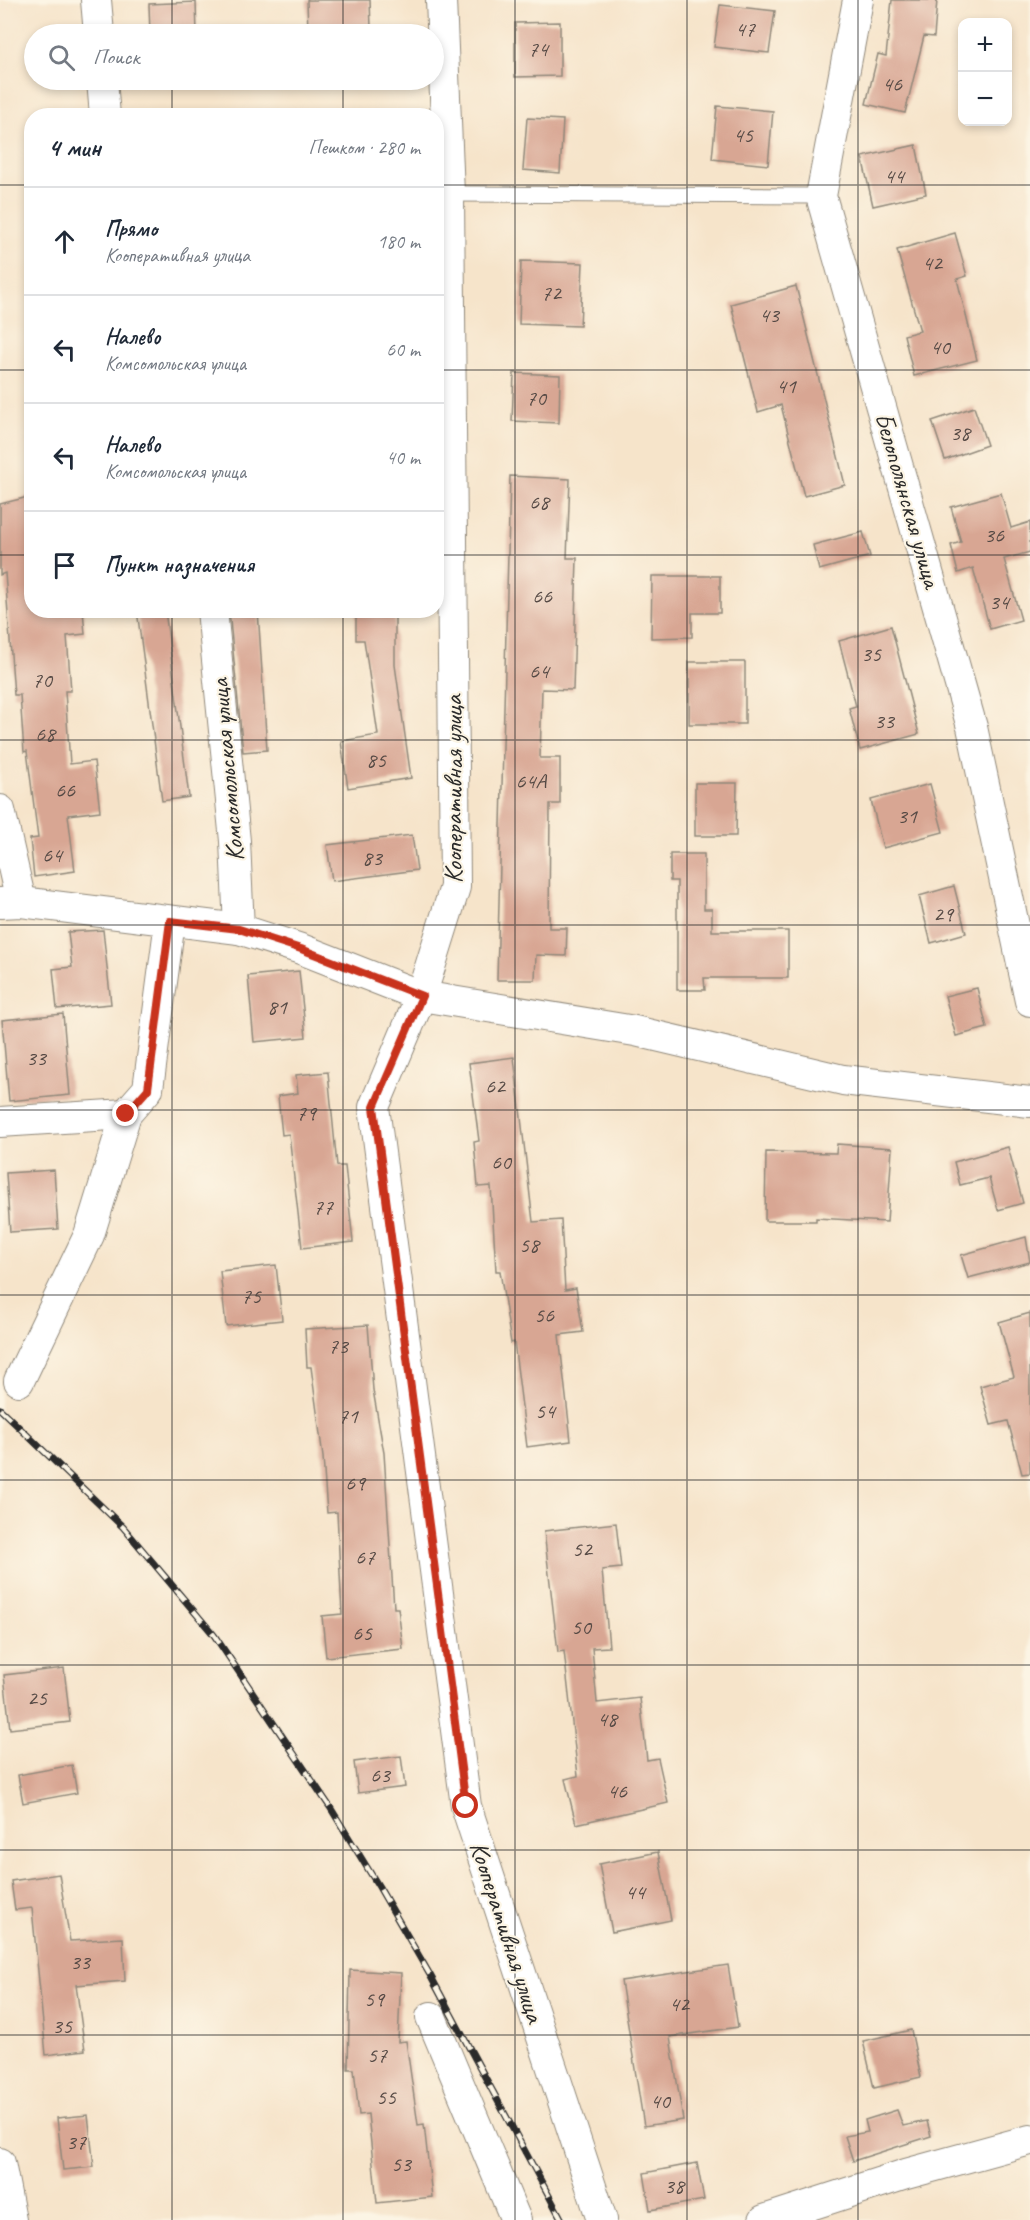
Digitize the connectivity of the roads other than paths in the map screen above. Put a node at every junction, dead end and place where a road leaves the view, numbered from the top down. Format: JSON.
{"nodes":[{"id":1,"x":96,"y":0,"type":"edge"},
{"id":2,"x":441,"y":0,"type":"edge"},
{"id":3,"x":858,"y":0,"type":"edge"},
{"id":4,"x":98,"y":24,"type":"edge"},
{"id":5,"x":442,"y":24,"type":"edge"},
{"id":6,"x":444,"y":73,"type":"edge"},
{"id":7,"x":103,"y":90,"type":"edge"},
{"id":8,"x":104,"y":108,"type":"edge"},
{"id":9,"x":449,"y":194,"type":"junction"},
{"id":10,"x":821,"y":196,"type":"junction"},
{"id":11,"x":213,"y":618,"type":"edge"},
{"id":12,"x":0,"y":810,"type":"edge"},
{"id":13,"x":11,"y":902,"type":"edge"},
{"id":14,"x":170,"y":921,"type":"junction"},
{"id":15,"x":239,"y":929,"type":"junction"},
{"id":16,"x":422,"y":996,"type":"junction"},
{"id":17,"x":1030,"y":1001,"type":"edge"},
{"id":18,"x":1030,"y":1102,"type":"edge"},
{"id":19,"x":126,"y":1114,"type":"junction"},
{"id":20,"x":0,"y":1122,"type":"edge"},
{"id":21,"x":19,"y":1381,"type":"dead end"},
{"id":22,"x":431,"y":2017,"type":"dead end"},
{"id":23,"x":1030,"y":2140,"type":"edge"},
{"id":24,"x":0,"y":2163,"type":"edge"},
{"id":25,"x":10,"y":2220,"type":"edge"},
{"id":26,"x":516,"y":2220,"type":"edge"},
{"id":27,"x":602,"y":2220,"type":"edge"},
{"id":28,"x":764,"y":2220,"type":"edge"}],
"edges":[{"from":1,"to":4,"type":"street"},
{"from":2,"to":5,"type":"street","name":"Кооперативная улица"},
{"from":3,"to":10,"type":"street","name":"Белополянская улица"},
{"from":6,"to":9,"type":"street","name":"Кооперативная улица"},
{"from":7,"to":8,"type":"street"},
{"from":9,"to":10,"type":"lane"},
{"from":9,"to":16,"type":"street","name":"Кооперативная улица"},
{"from":10,"to":17,"type":"street","name":"Белополянская улица"},
{"from":11,"to":15,"type":"street","name":"Комсомольская улица"},
{"from":12,"to":13,"type":"street"},
{"from":13,"to":14,"type":"street"},
{"from":14,"to":15,"type":"street"},
{"from":14,"to":19,"type":"street"},
{"from":15,"to":16,"type":"street"},
{"from":16,"to":18,"type":"street"},
{"from":16,"to":27,"type":"street","name":"Кооперативная улица"},
{"from":19,"to":20,"type":"street"},
{"from":19,"to":21,"type":"street"},
{"from":22,"to":26,"type":"street"},
{"from":23,"to":28,"type":"street"},
{"from":24,"to":25,"type":"street"}]}
